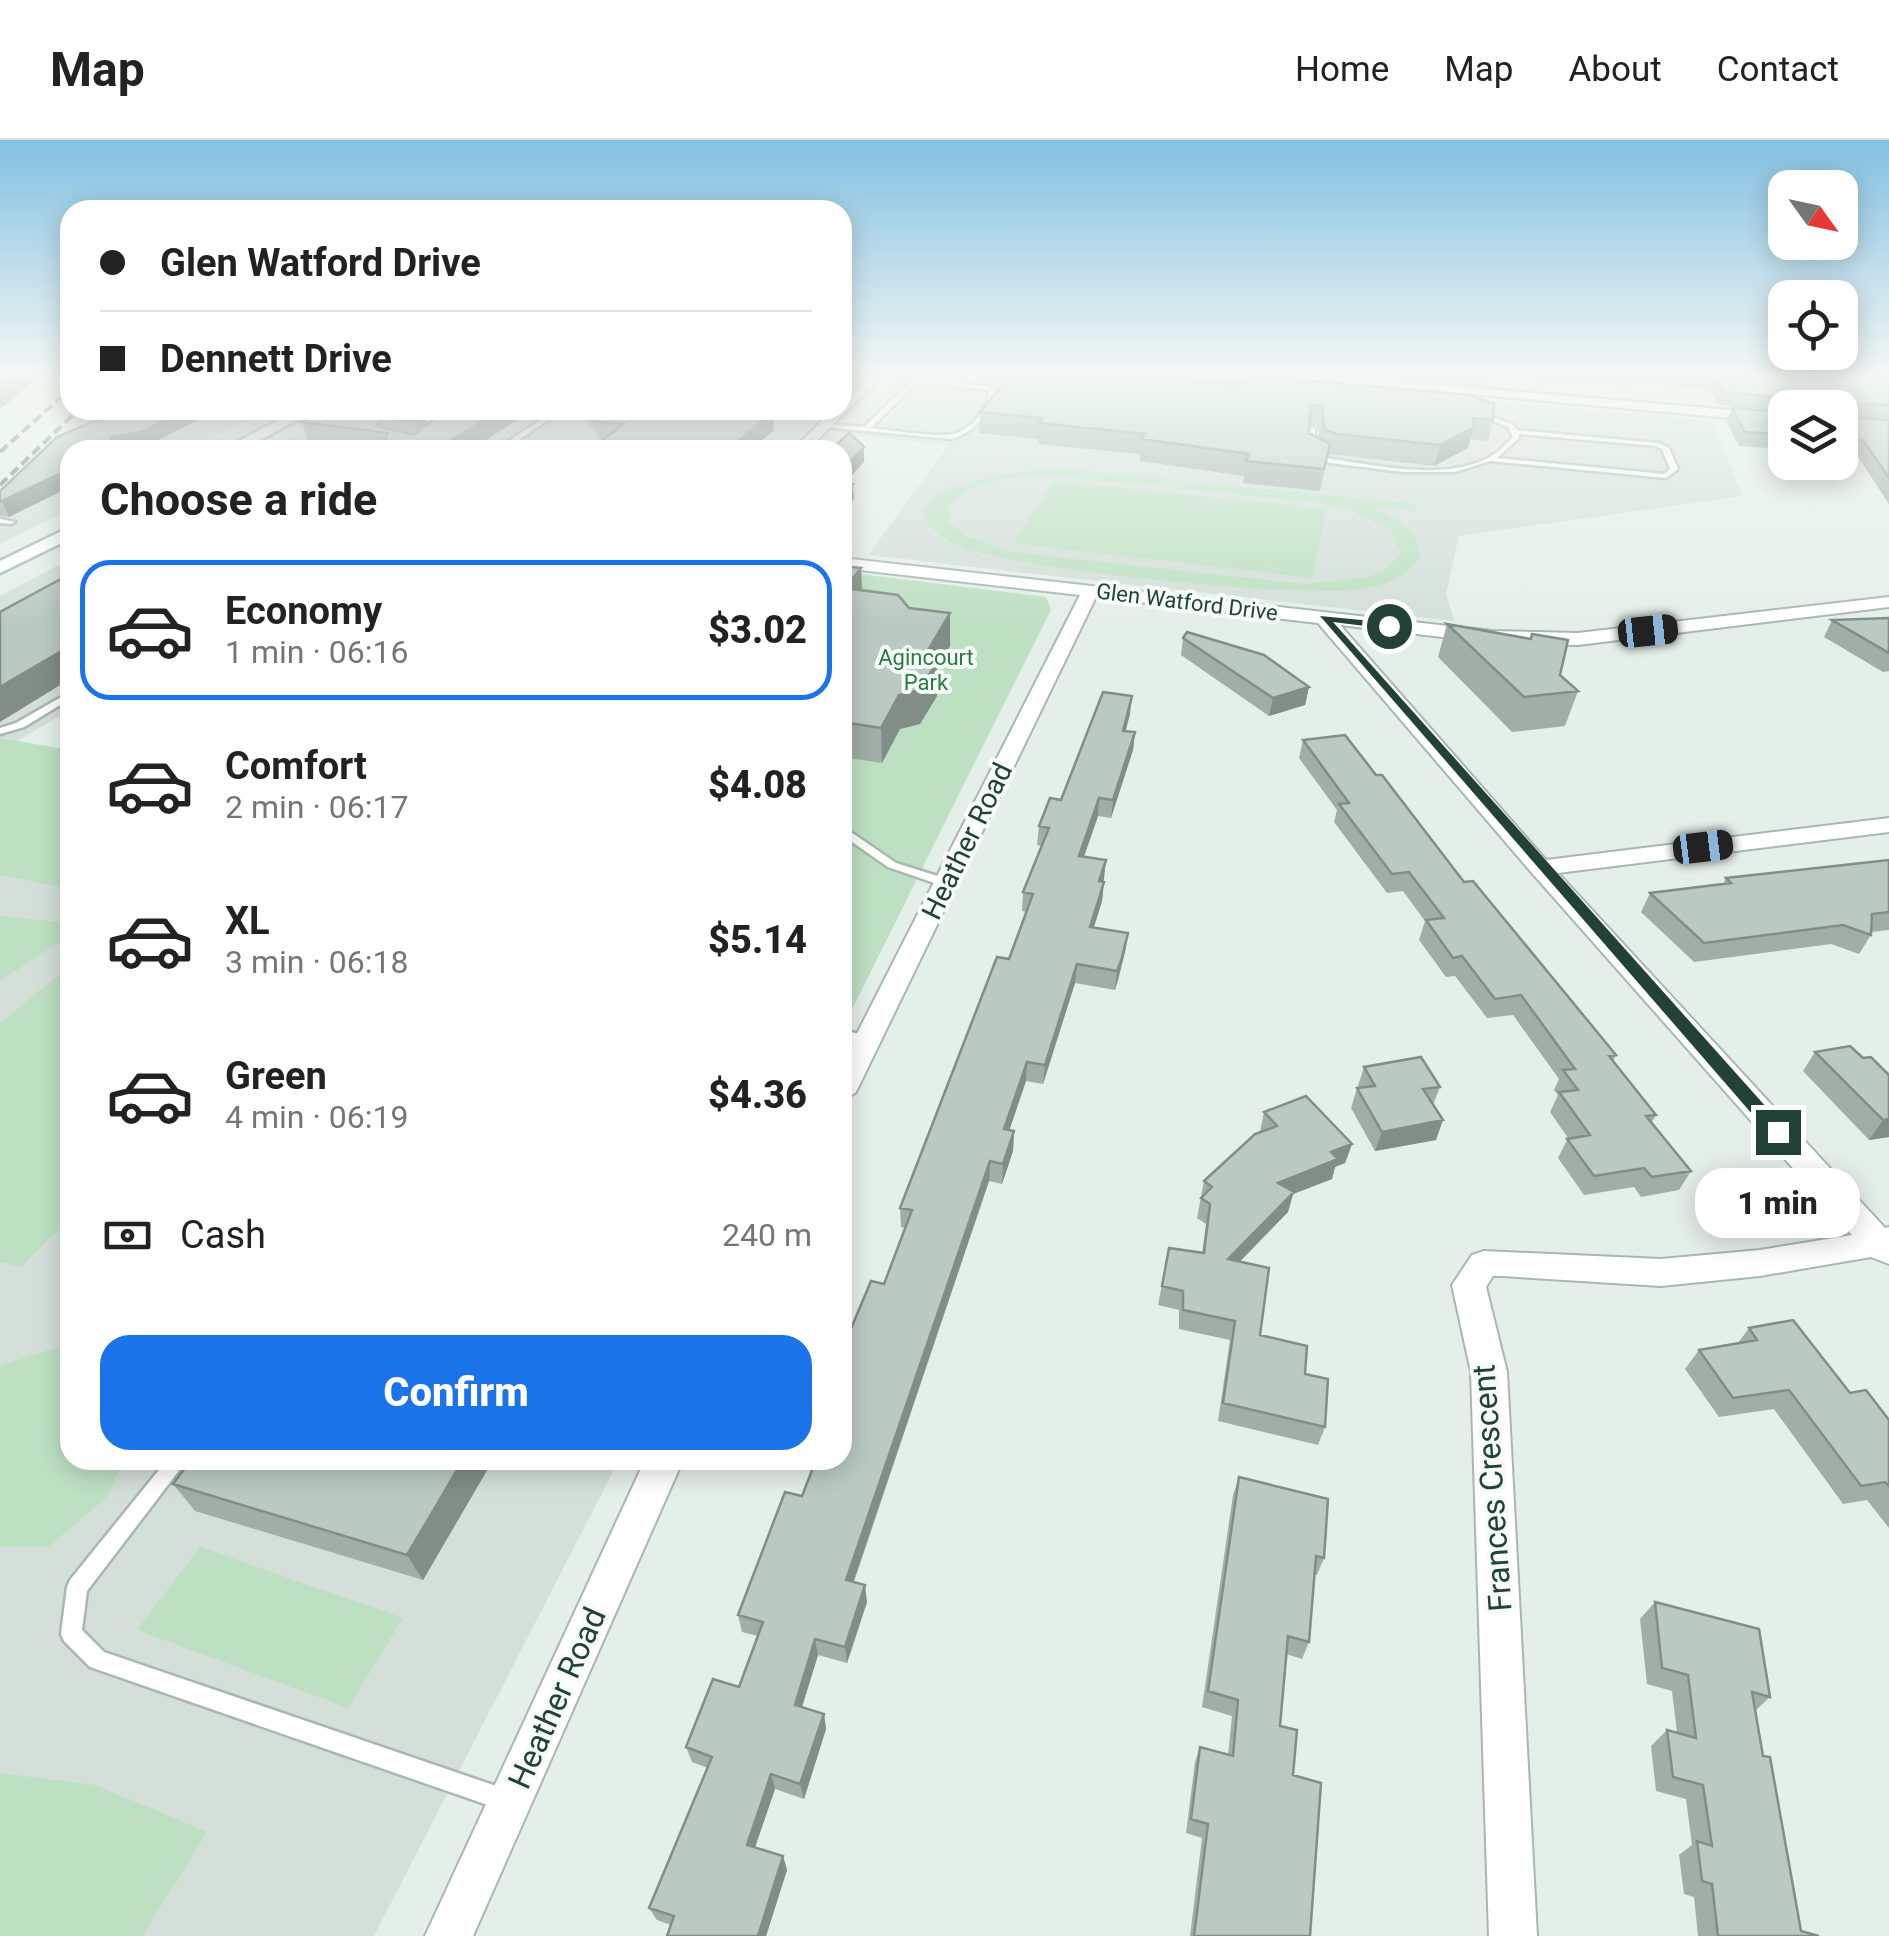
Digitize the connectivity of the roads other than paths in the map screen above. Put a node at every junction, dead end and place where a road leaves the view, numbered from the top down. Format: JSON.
{"nodes":[{"id":1,"x":1319,"y":457,"type":"edge"},
{"id":2,"x":1491,"y":457,"type":"edge"},
{"id":3,"x":1669,"y":457,"type":"edge"},
{"id":4,"x":1486,"y":459,"type":"junction"},
{"id":5,"x":0,"y":520,"type":"edge"},
{"id":6,"x":11,"y":522,"type":"dead end"},
{"id":7,"x":60,"y":537,"type":"edge"},
{"id":8,"x":852,"y":565,"type":"edge"},
{"id":9,"x":0,"y":568,"type":"edge"},
{"id":10,"x":1091,"y":590,"type":"junction"},
{"id":11,"x":1889,"y":602,"type":"edge"},
{"id":12,"x":1324,"y":618,"type":"junction"},
{"id":13,"x":60,"y":700,"type":"edge"},
{"id":14,"x":0,"y":731,"type":"edge"},
{"id":15,"x":1889,"y":825,"type":"edge"},
{"id":16,"x":852,"y":836,"type":"edge"},
{"id":17,"x":1540,"y":868,"type":"junction"},
{"id":18,"x":946,"y":883,"type":"junction"},
{"id":19,"x":852,"y":1038,"type":"edge"},
{"id":20,"x":868,"y":1040,"type":"junction"},
{"id":21,"x":852,"y":1072,"type":"edge"},
{"id":22,"x":1886,"y":1245,"type":"edge"},
{"id":23,"x":170,"y":1470,"type":"edge"},
{"id":24,"x":659,"y":1470,"type":"edge"},
{"id":25,"x":510,"y":1802,"type":"junction"},
{"id":26,"x":449,"y":1936,"type":"edge"},
{"id":27,"x":1513,"y":1936,"type":"edge"}],
"edges":[{"from":1,"to":4,"type":"lane"},
{"from":2,"to":4,"type":"lane"},
{"from":3,"to":4,"type":"lane"},
{"from":5,"to":6,"type":"lane"},
{"from":7,"to":9,"type":"main road"},
{"from":8,"to":10,"type":"street","name":"Glen Watford Drive"},
{"from":10,"to":12,"type":"street","name":"Glen Watford Drive"},
{"from":10,"to":18,"type":"street","name":"Heather Road"},
{"from":11,"to":12,"type":"street","name":"Glen Watford Drive"},
{"from":12,"to":17,"type":"street"},
{"from":13,"to":14,"type":"lane"},
{"from":15,"to":17,"type":"street"},
{"from":16,"to":18,"type":"lane"},
{"from":17,"to":22,"type":"street"},
{"from":18,"to":20,"type":"street","name":"Heather Road"},
{"from":19,"to":20,"type":"lane"},
{"from":20,"to":21,"type":"street","name":"Heather Road"},
{"from":22,"to":27,"type":"street","name":"Frances Crescent"},
{"from":23,"to":25,"type":"lane"},
{"from":24,"to":25,"type":"street","name":"Heather Road"},
{"from":25,"to":26,"type":"street","name":"Heather Road"}]}
